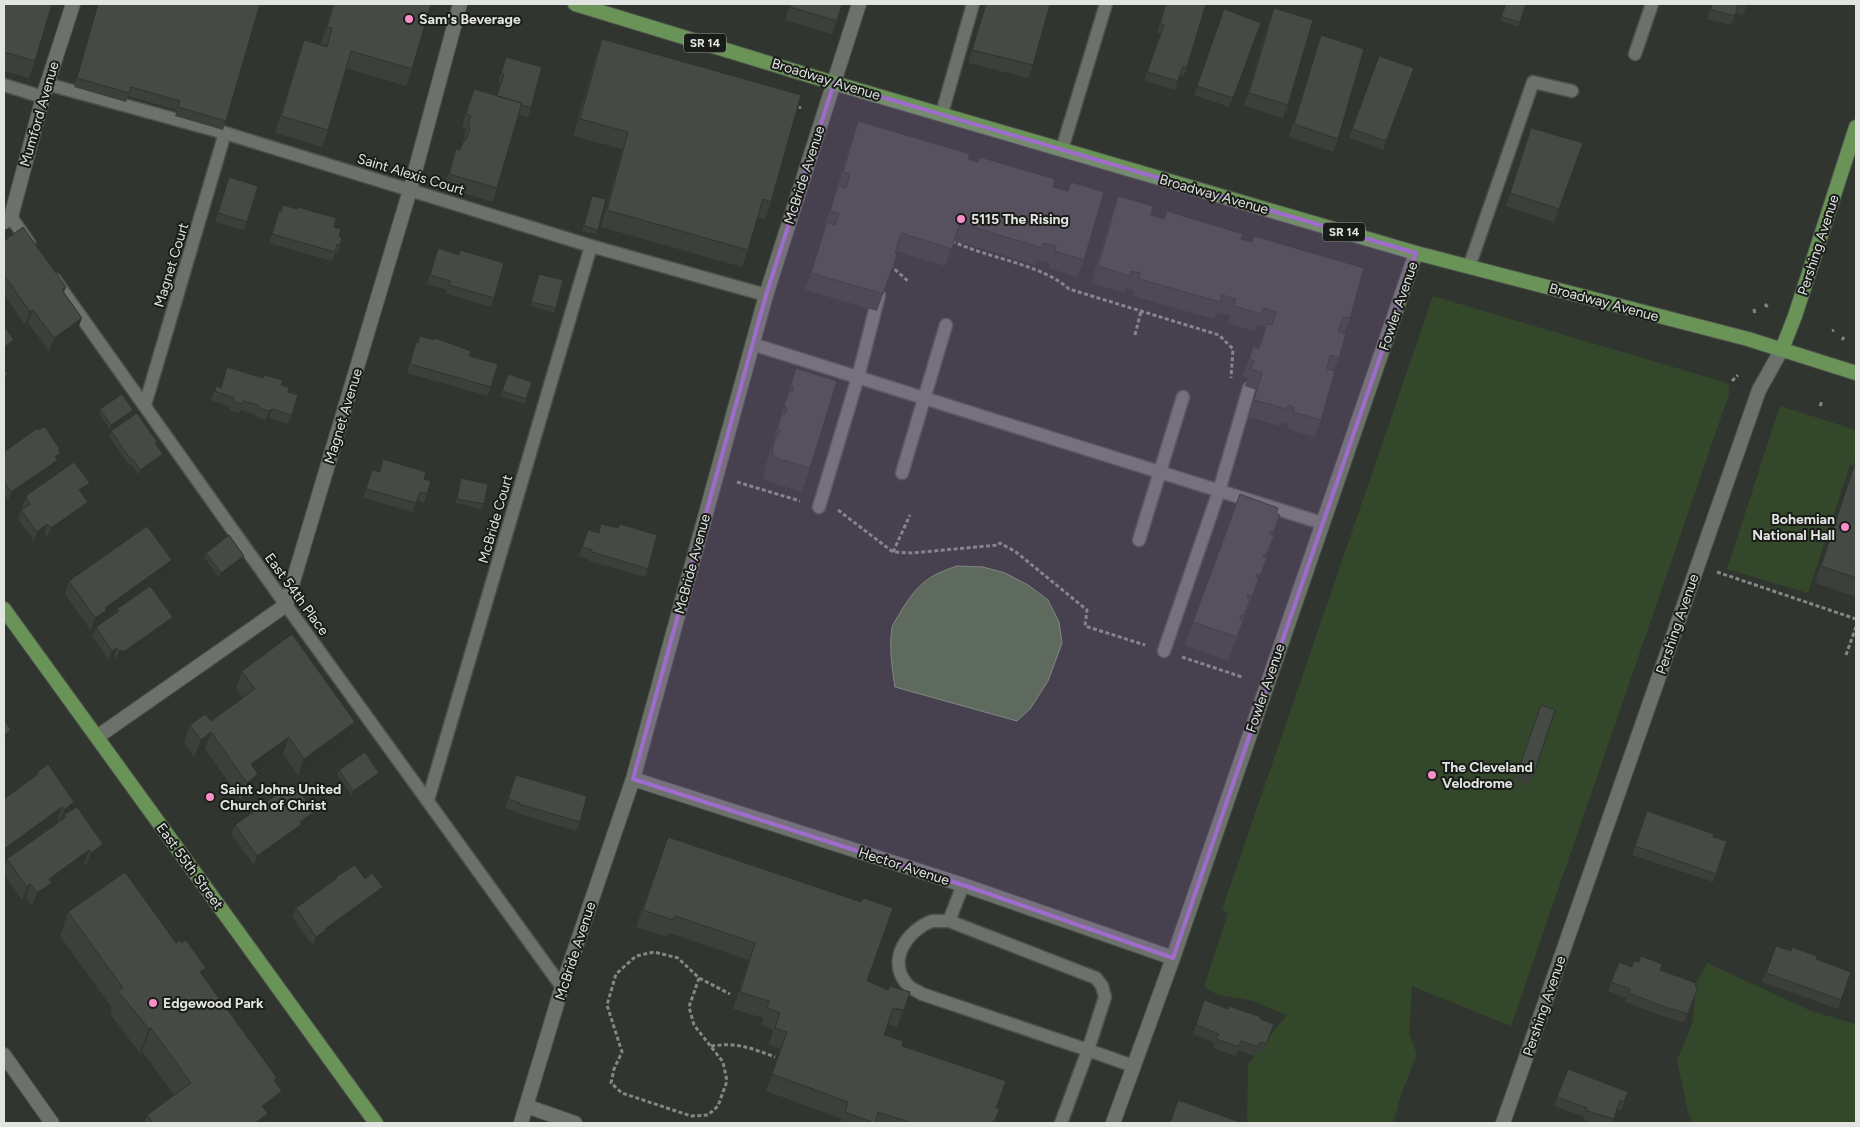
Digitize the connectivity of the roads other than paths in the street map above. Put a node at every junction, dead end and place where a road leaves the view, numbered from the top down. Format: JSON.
{"nodes":[{"id":1,"x":73,"y":4,"type":"edge"},
{"id":2,"x":460,"y":4,"type":"edge"},
{"id":3,"x":575,"y":4,"type":"edge"},
{"id":4,"x":859,"y":4,"type":"edge"},
{"id":5,"x":973,"y":4,"type":"edge"},
{"id":6,"x":1106,"y":4,"type":"edge"},
{"id":7,"x":1652,"y":4,"type":"edge"},
{"id":8,"x":1635,"y":54,"type":"dead end"},
{"id":9,"x":834,"y":83,"type":"junction"},
{"id":10,"x":4,"y":85,"type":"edge"},
{"id":11,"x":45,"y":90,"type":"junction"},
{"id":12,"x":1572,"y":91,"type":"dead end"},
{"id":13,"x":942,"y":113,"type":"junction"},
{"id":14,"x":1856,"y":127,"type":"edge"},
{"id":15,"x":225,"y":133,"type":"junction"},
{"id":16,"x":1062,"y":149,"type":"junction"},
{"id":17,"x":410,"y":190,"type":"junction"},
{"id":18,"x":7,"y":220,"type":"edge"},
{"id":19,"x":591,"y":246,"type":"junction"},
{"id":20,"x":1416,"y":253,"type":"junction"},
{"id":21,"x":39,"y":256,"type":"edge"},
{"id":22,"x":1469,"y":267,"type":"junction"},
{"id":23,"x":50,"y":272,"type":"edge"},
{"id":24,"x":882,"y":283,"type":"edge"},
{"id":25,"x":766,"y":295,"type":"junction"},
{"id":26,"x":946,"y":325,"type":"dead end"},
{"id":27,"x":752,"y":344,"type":"junction"},
{"id":28,"x":1782,"y":349,"type":"junction"},
{"id":29,"x":1856,"y":373,"type":"edge"},
{"id":30,"x":858,"y":377,"type":"junction"},
{"id":31,"x":1248,"y":388,"type":"dead end"},
{"id":32,"x":1183,"y":397,"type":"dead end"},
{"id":33,"x":924,"y":398,"type":"junction"},
{"id":34,"x":145,"y":405,"type":"junction"},
{"id":35,"x":1160,"y":472,"type":"junction"},
{"id":36,"x":902,"y":473,"type":"dead end"},
{"id":37,"x":1219,"y":491,"type":"junction"},
{"id":38,"x":819,"y":506,"type":"dead end"},
{"id":39,"x":1322,"y":523,"type":"junction"},
{"id":40,"x":1139,"y":540,"type":"dead end"},
{"id":41,"x":286,"y":605,"type":"junction"},
{"id":42,"x":4,"y":609,"type":"edge"},
{"id":43,"x":1164,"y":652,"type":"road end"},
{"id":44,"x":97,"y":737,"type":"junction"},
{"id":45,"x":632,"y":780,"type":"junction"},
{"id":46,"x":428,"y":800,"type":"junction"},
{"id":47,"x":963,"y":885,"type":"junction"},
{"id":48,"x":949,"y":921,"type":"junction"},
{"id":49,"x":1173,"y":958,"type":"junction"},
{"id":50,"x":562,"y":987,"type":"junction"},
{"id":51,"x":1088,"y":1050,"type":"junction"},
{"id":52,"x":4,"y":1055,"type":"edge"},
{"id":53,"x":1133,"y":1066,"type":"junction"},
{"id":54,"x":526,"y":1106,"type":"junction"},
{"id":55,"x":52,"y":1123,"type":"edge"},
{"id":56,"x":376,"y":1123,"type":"edge"},
{"id":57,"x":521,"y":1123,"type":"edge"},
{"id":58,"x":575,"y":1123,"type":"edge"},
{"id":59,"x":1061,"y":1123,"type":"edge"},
{"id":60,"x":1113,"y":1123,"type":"edge"},
{"id":61,"x":1503,"y":1123,"type":"edge"}],
"edges":[{"from":1,"to":11,"type":"street","name":"Mumford Avenue"},
{"from":2,"to":17,"type":"street","name":"Magnet Avenue"},
{"from":3,"to":9,"type":"main road","name":"Broadway Avenue","number":"SR 14"},
{"from":4,"to":9,"type":"street","name":"McBride Avenue"},
{"from":5,"to":13,"type":"lane"},
{"from":6,"to":16,"type":"lane"},
{"from":7,"to":8,"type":"lane"},
{"from":9,"to":13,"type":"main road","name":"Broadway Avenue","number":"SR 14"},
{"from":9,"to":25,"type":"street","name":"McBride Avenue"},
{"from":10,"to":11,"type":"lane","name":"Saint Alexis Court"},
{"from":11,"to":15,"type":"lane","name":"Saint Alexis Court"},
{"from":11,"to":18,"type":"street","name":"Mumford Avenue"},
{"from":12,"to":22,"type":"lane"},
{"from":13,"to":16,"type":"main road","name":"Broadway Avenue","number":"SR 14"},
{"from":14,"to":28,"type":"main road","name":"Pershing Avenue"},
{"from":15,"to":17,"type":"lane","name":"Saint Alexis Court"},
{"from":15,"to":34,"type":"lane","name":"Magnet Court"},
{"from":16,"to":20,"type":"main road","name":"Broadway Avenue","number":"SR 14"},
{"from":17,"to":19,"type":"lane","name":"Saint Alexis Court"},
{"from":17,"to":41,"type":"street","name":"Magnet Avenue"},
{"from":18,"to":21,"type":"lane"},
{"from":19,"to":25,"type":"lane","name":"Saint Alexis Court"},
{"from":19,"to":46,"type":"lane","name":"McBride Court"},
{"from":20,"to":22,"type":"main road","name":"Broadway Avenue","number":"SR 14"},
{"from":20,"to":39,"type":"street","name":"Fowler Avenue"},
{"from":22,"to":28,"type":"main road","name":"Broadway Avenue","number":"SR 14"},
{"from":23,"to":34,"type":"lane","name":"East 54th Place"},
{"from":24,"to":30,"type":"lane"},
{"from":25,"to":27,"type":"street","name":"McBride Avenue"},
{"from":26,"to":33,"type":"lane"},
{"from":27,"to":30,"type":"lane"},
{"from":27,"to":45,"type":"street","name":"McBride Avenue"},
{"from":28,"to":29,"type":"main road","name":"Broadway Avenue","number":"SR 14"},
{"from":28,"to":61,"type":"street","name":"Pershing Avenue"},
{"from":30,"to":33,"type":"lane"},
{"from":30,"to":38,"type":"lane"},
{"from":31,"to":37,"type":"lane"},
{"from":32,"to":35,"type":"lane"},
{"from":33,"to":35,"type":"lane"},
{"from":33,"to":36,"type":"lane"},
{"from":34,"to":41,"type":"lane","name":"East 54th Place"},
{"from":35,"to":37,"type":"lane"},
{"from":35,"to":40,"type":"lane"},
{"from":37,"to":39,"type":"lane"},
{"from":37,"to":43,"type":"lane"},
{"from":39,"to":49,"type":"street","name":"Fowler Avenue"},
{"from":41,"to":44,"type":"street"},
{"from":41,"to":46,"type":"lane","name":"East 54th Place"},
{"from":42,"to":44,"type":"main road","name":"East 55th Street"},
{"from":44,"to":56,"type":"main road","name":"East 55th Street"},
{"from":45,"to":47,"type":"street","name":"Hector Avenue"},
{"from":45,"to":50,"type":"street","name":"McBride Avenue"},
{"from":46,"to":50,"type":"lane","name":"East 54th Place"},
{"from":47,"to":48,"type":"lane"},
{"from":47,"to":49,"type":"street","name":"Hector Avenue"},
{"from":48,"to":51,"type":"lane"},
{"from":48,"to":51,"type":"lane"},
{"from":49,"to":53,"type":"street","name":"Fowler Avenue"},
{"from":50,"to":54,"type":"street","name":"McBride Avenue"},
{"from":51,"to":53,"type":"lane"},
{"from":51,"to":59,"type":"lane"},
{"from":52,"to":55,"type":"street"},
{"from":53,"to":60,"type":"street","name":"Fowler Avenue"},
{"from":54,"to":57,"type":"street","name":"McBride Avenue"},
{"from":54,"to":58,"type":"street"}]}
